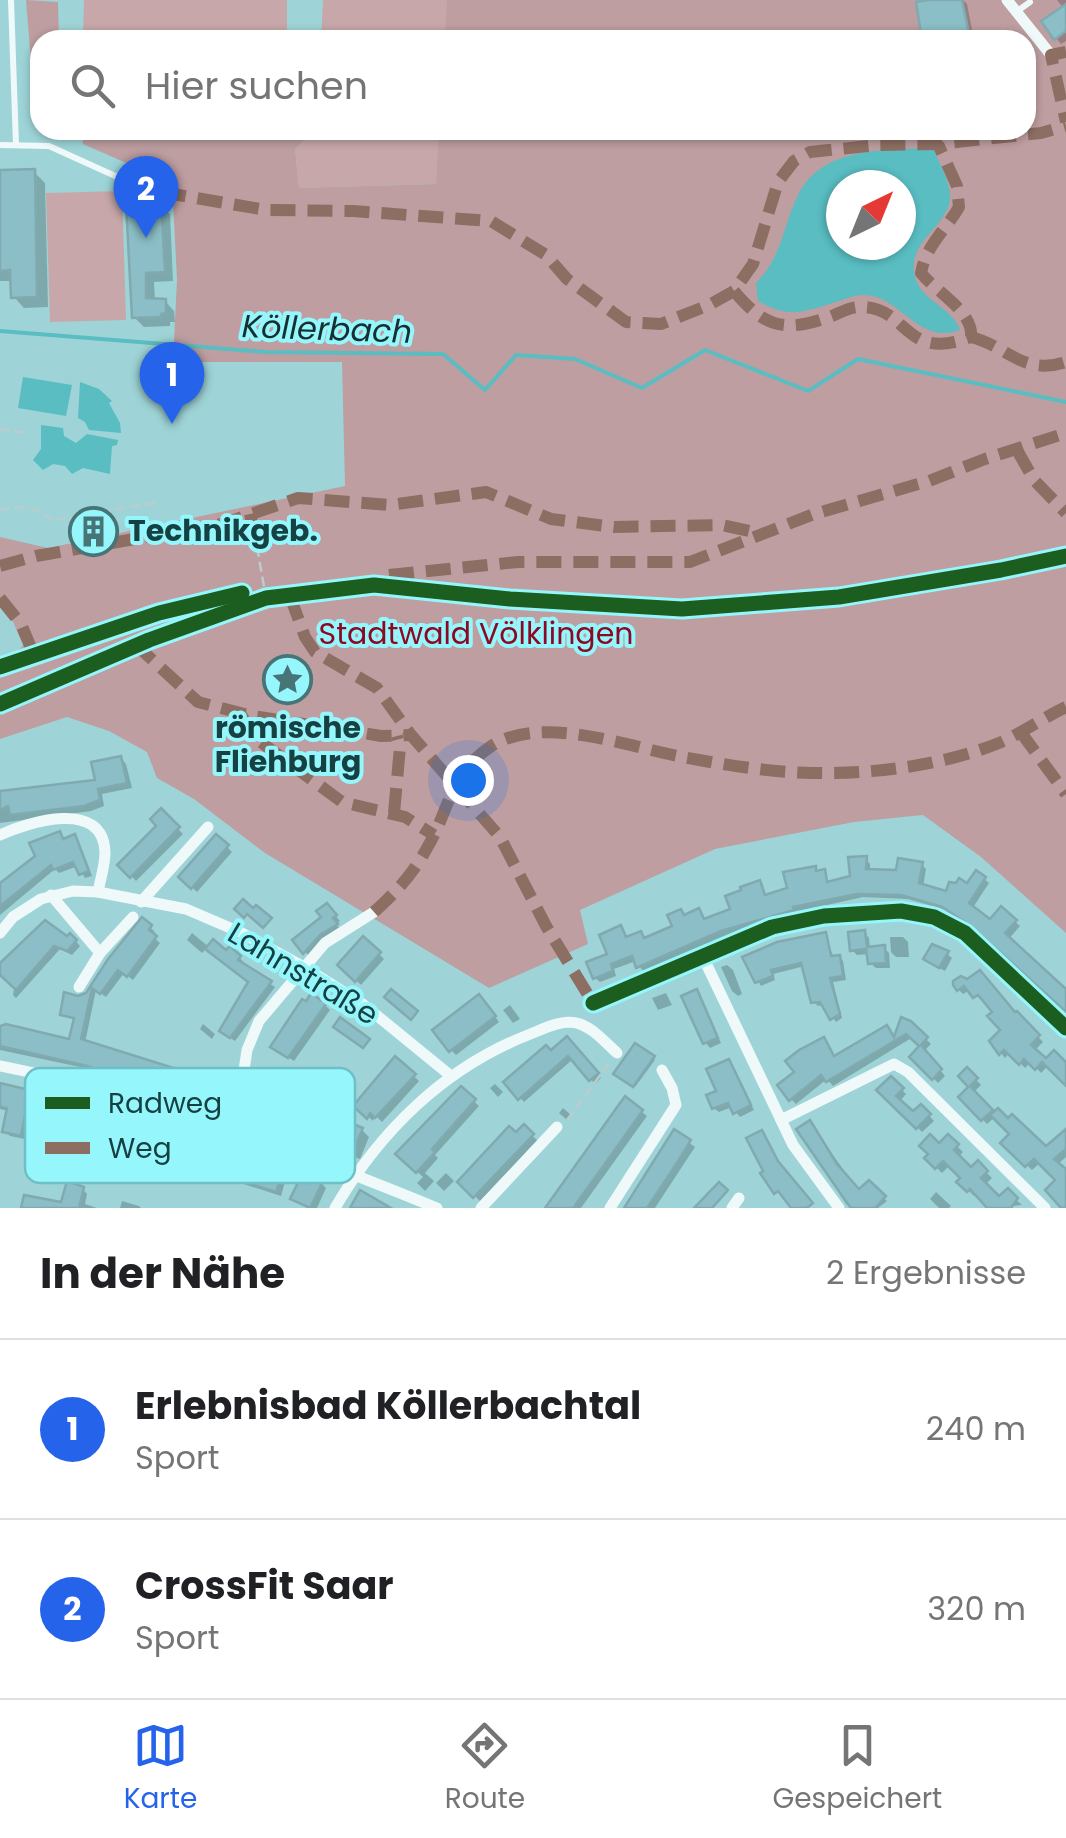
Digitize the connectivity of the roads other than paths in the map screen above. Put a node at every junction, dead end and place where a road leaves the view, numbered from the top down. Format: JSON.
{"nodes":[{"id":1,"x":11,"y":0,"type":"edge"},
{"id":2,"x":1007,"y":0,"type":"edge"},
{"id":3,"x":1030,"y":2,"type":"edge"},
{"id":4,"x":1016,"y":12,"type":"junction"},
{"id":5,"x":1031,"y":30,"type":"edge"},
{"id":6,"x":1036,"y":37,"type":"edge"},
{"id":7,"x":1051,"y":55,"type":"dead end"},
{"id":8,"x":16,"y":145,"type":"junction"},
{"id":9,"x":0,"y":146,"type":"edge"},
{"id":10,"x":162,"y":192,"type":"dead end"},
{"id":11,"x":208,"y":827,"type":"dead end"},
{"id":12,"x":0,"y":834,"type":"edge"},
{"id":13,"x":98,"y":892,"type":"junction"},
{"id":14,"x":52,"y":895,"type":"junction"},
{"id":15,"x":141,"y":902,"type":"junction"},
{"id":16,"x":374,"y":912,"type":"dead end"},
{"id":17,"x":133,"y":917,"type":"dead end"},
{"id":18,"x":0,"y":933,"type":"edge"},
{"id":19,"x":100,"y":954,"type":"junction"},
{"id":20,"x":702,"y":954,"type":"junction"},
{"id":21,"x":304,"y":967,"type":"junction"},
{"id":22,"x":79,"y":987,"type":"dead end"},
{"id":23,"x":593,"y":1003,"type":"dead end"},
{"id":24,"x":1066,"y":1028,"type":"edge"},
{"id":25,"x":617,"y":1052,"type":"road end"},
{"id":26,"x":0,"y":1066,"type":"edge"},
{"id":27,"x":244,"y":1068,"type":"edge"},
{"id":28,"x":662,"y":1070,"type":"dead end"},
{"id":29,"x":25,"y":1072,"type":"edge"},
{"id":30,"x":450,"y":1076,"type":"junction"},
{"id":31,"x":781,"y":1120,"type":"junction"},
{"id":32,"x":557,"y":1127,"type":"road end"},
{"id":33,"x":355,"y":1173,"type":"edge"},
{"id":34,"x":355,"y":1174,"type":"edge"},
{"id":35,"x":349,"y":1183,"type":"edge"},
{"id":36,"x":335,"y":1208,"type":"edge"},
{"id":37,"x":437,"y":1208,"type":"edge"},
{"id":38,"x":480,"y":1208,"type":"edge"},
{"id":39,"x":610,"y":1208,"type":"edge"},
{"id":40,"x":839,"y":1208,"type":"edge"},
{"id":41,"x":1045,"y":1208,"type":"edge"}],
"edges":[{"from":1,"to":8,"type":"lane"},
{"from":2,"to":4,"type":"street"},
{"from":3,"to":4,"type":"lane"},
{"from":4,"to":5,"type":"street"},
{"from":6,"to":7,"type":"street"},
{"from":8,"to":9,"type":"lane"},
{"from":8,"to":10,"type":"lane"},
{"from":11,"to":15,"type":"street"},
{"from":12,"to":13,"type":"street"},
{"from":13,"to":14,"type":"street","name":"Lahnstraße"},
{"from":13,"to":15,"type":"street","name":"Lahnstraße"},
{"from":14,"to":18,"type":"street","name":"Lahnstraße"},
{"from":14,"to":19,"type":"street"},
{"from":15,"to":21,"type":"street","name":"Lahnstraße"},
{"from":16,"to":21,"type":"street"},
{"from":17,"to":19,"type":"street"},
{"from":19,"to":22,"type":"street"},
{"from":20,"to":23,"type":"street"},
{"from":20,"to":24,"type":"street"},
{"from":20,"to":31,"type":"street"},
{"from":21,"to":27,"type":"street"},
{"from":21,"to":30,"type":"street","name":"Lahnstraße"},
{"from":25,"to":30,"type":"street"},
{"from":26,"to":29,"type":"street"},
{"from":28,"to":39,"type":"street"},
{"from":30,"to":33,"type":"street"},
{"from":31,"to":40,"type":"street"},
{"from":31,"to":41,"type":"street"},
{"from":32,"to":38,"type":"street"},
{"from":34,"to":37,"type":"street"},
{"from":35,"to":36,"type":"street"}]}
